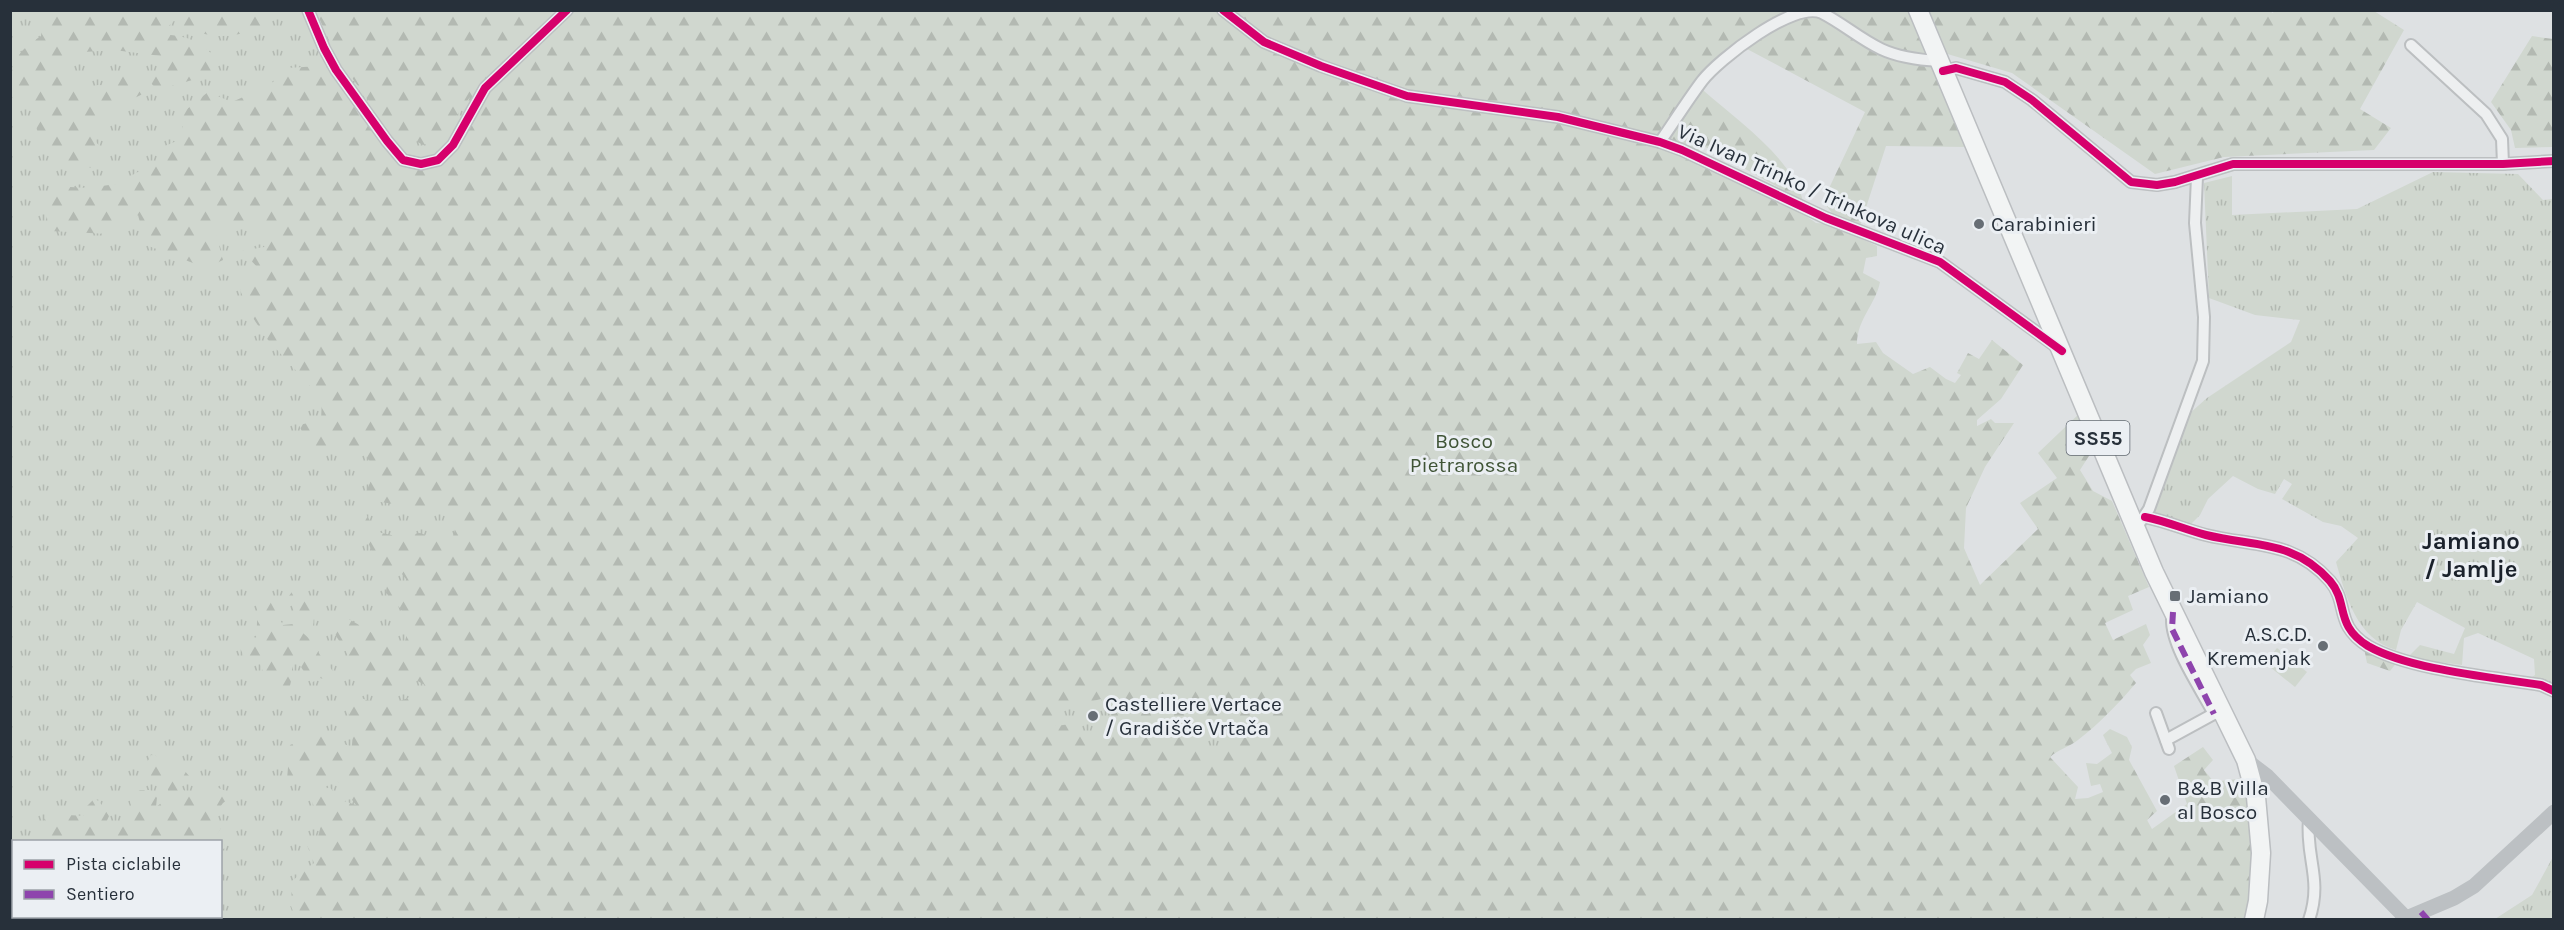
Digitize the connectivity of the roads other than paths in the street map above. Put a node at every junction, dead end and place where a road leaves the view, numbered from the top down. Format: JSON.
{"nodes":[{"id":1,"x":308,"y":10,"type":"edge"},
{"id":2,"x":567,"y":10,"type":"edge"},
{"id":3,"x":1223,"y":10,"type":"edge"},
{"id":4,"x":1918,"y":10,"type":"edge"},
{"id":5,"x":2411,"y":45,"type":"dead end"},
{"id":6,"x":1941,"y":66,"type":"junction"},
{"id":7,"x":1660,"y":142,"type":"junction"},
{"id":8,"x":2553,"y":161,"type":"edge"},
{"id":9,"x":2503,"y":164,"type":"junction"},
{"id":10,"x":2197,"y":177,"type":"junction"},
{"id":11,"x":2061,"y":351,"type":"junction"},
{"id":12,"x":2140,"y":521,"type":"junction"},
{"id":13,"x":2553,"y":691,"type":"edge"},
{"id":14,"x":2218,"y":711,"type":"junction"},
{"id":15,"x":2156,"y":713,"type":"dead end"},
{"id":16,"x":2246,"y":760,"type":"junction"},
{"id":17,"x":2553,"y":812,"type":"edge"},
{"id":18,"x":2309,"y":819,"type":"junction"},
{"id":19,"x":2404,"y":919,"type":"edge"},
{"id":20,"x":2254,"y":920,"type":"edge"},
{"id":21,"x":2309,"y":920,"type":"edge"}],
"edges":[{"from":1,"to":2,"type":"street"},
{"from":3,"to":7,"type":"street","name":"Via Ivan Trinko / Trinkova ulica"},
{"from":4,"to":6,"type":"main road","number":"SS55"},
{"from":5,"to":9,"type":"street"},
{"from":6,"to":7,"type":"street"},
{"from":6,"to":10,"type":"street"},
{"from":6,"to":11,"type":"main road","number":"SS55"},
{"from":7,"to":11,"type":"street","name":"Via Ivan Trinko / Trinkova ulica"},
{"from":8,"to":9,"type":"street"},
{"from":9,"to":10,"type":"street"},
{"from":10,"to":12,"type":"street"},
{"from":11,"to":12,"type":"main road","number":"SS55"},
{"from":12,"to":13,"type":"street"},
{"from":12,"to":14,"type":"main road","number":"SS55"},
{"from":14,"to":15,"type":"street"},
{"from":14,"to":16,"type":"main road","number":"SS55"},
{"from":16,"to":18,"type":"street"},
{"from":16,"to":20,"type":"main road","number":"SS55"},
{"from":17,"to":19,"type":"street"},
{"from":18,"to":19,"type":"street"},
{"from":18,"to":21,"type":"street"}]}
